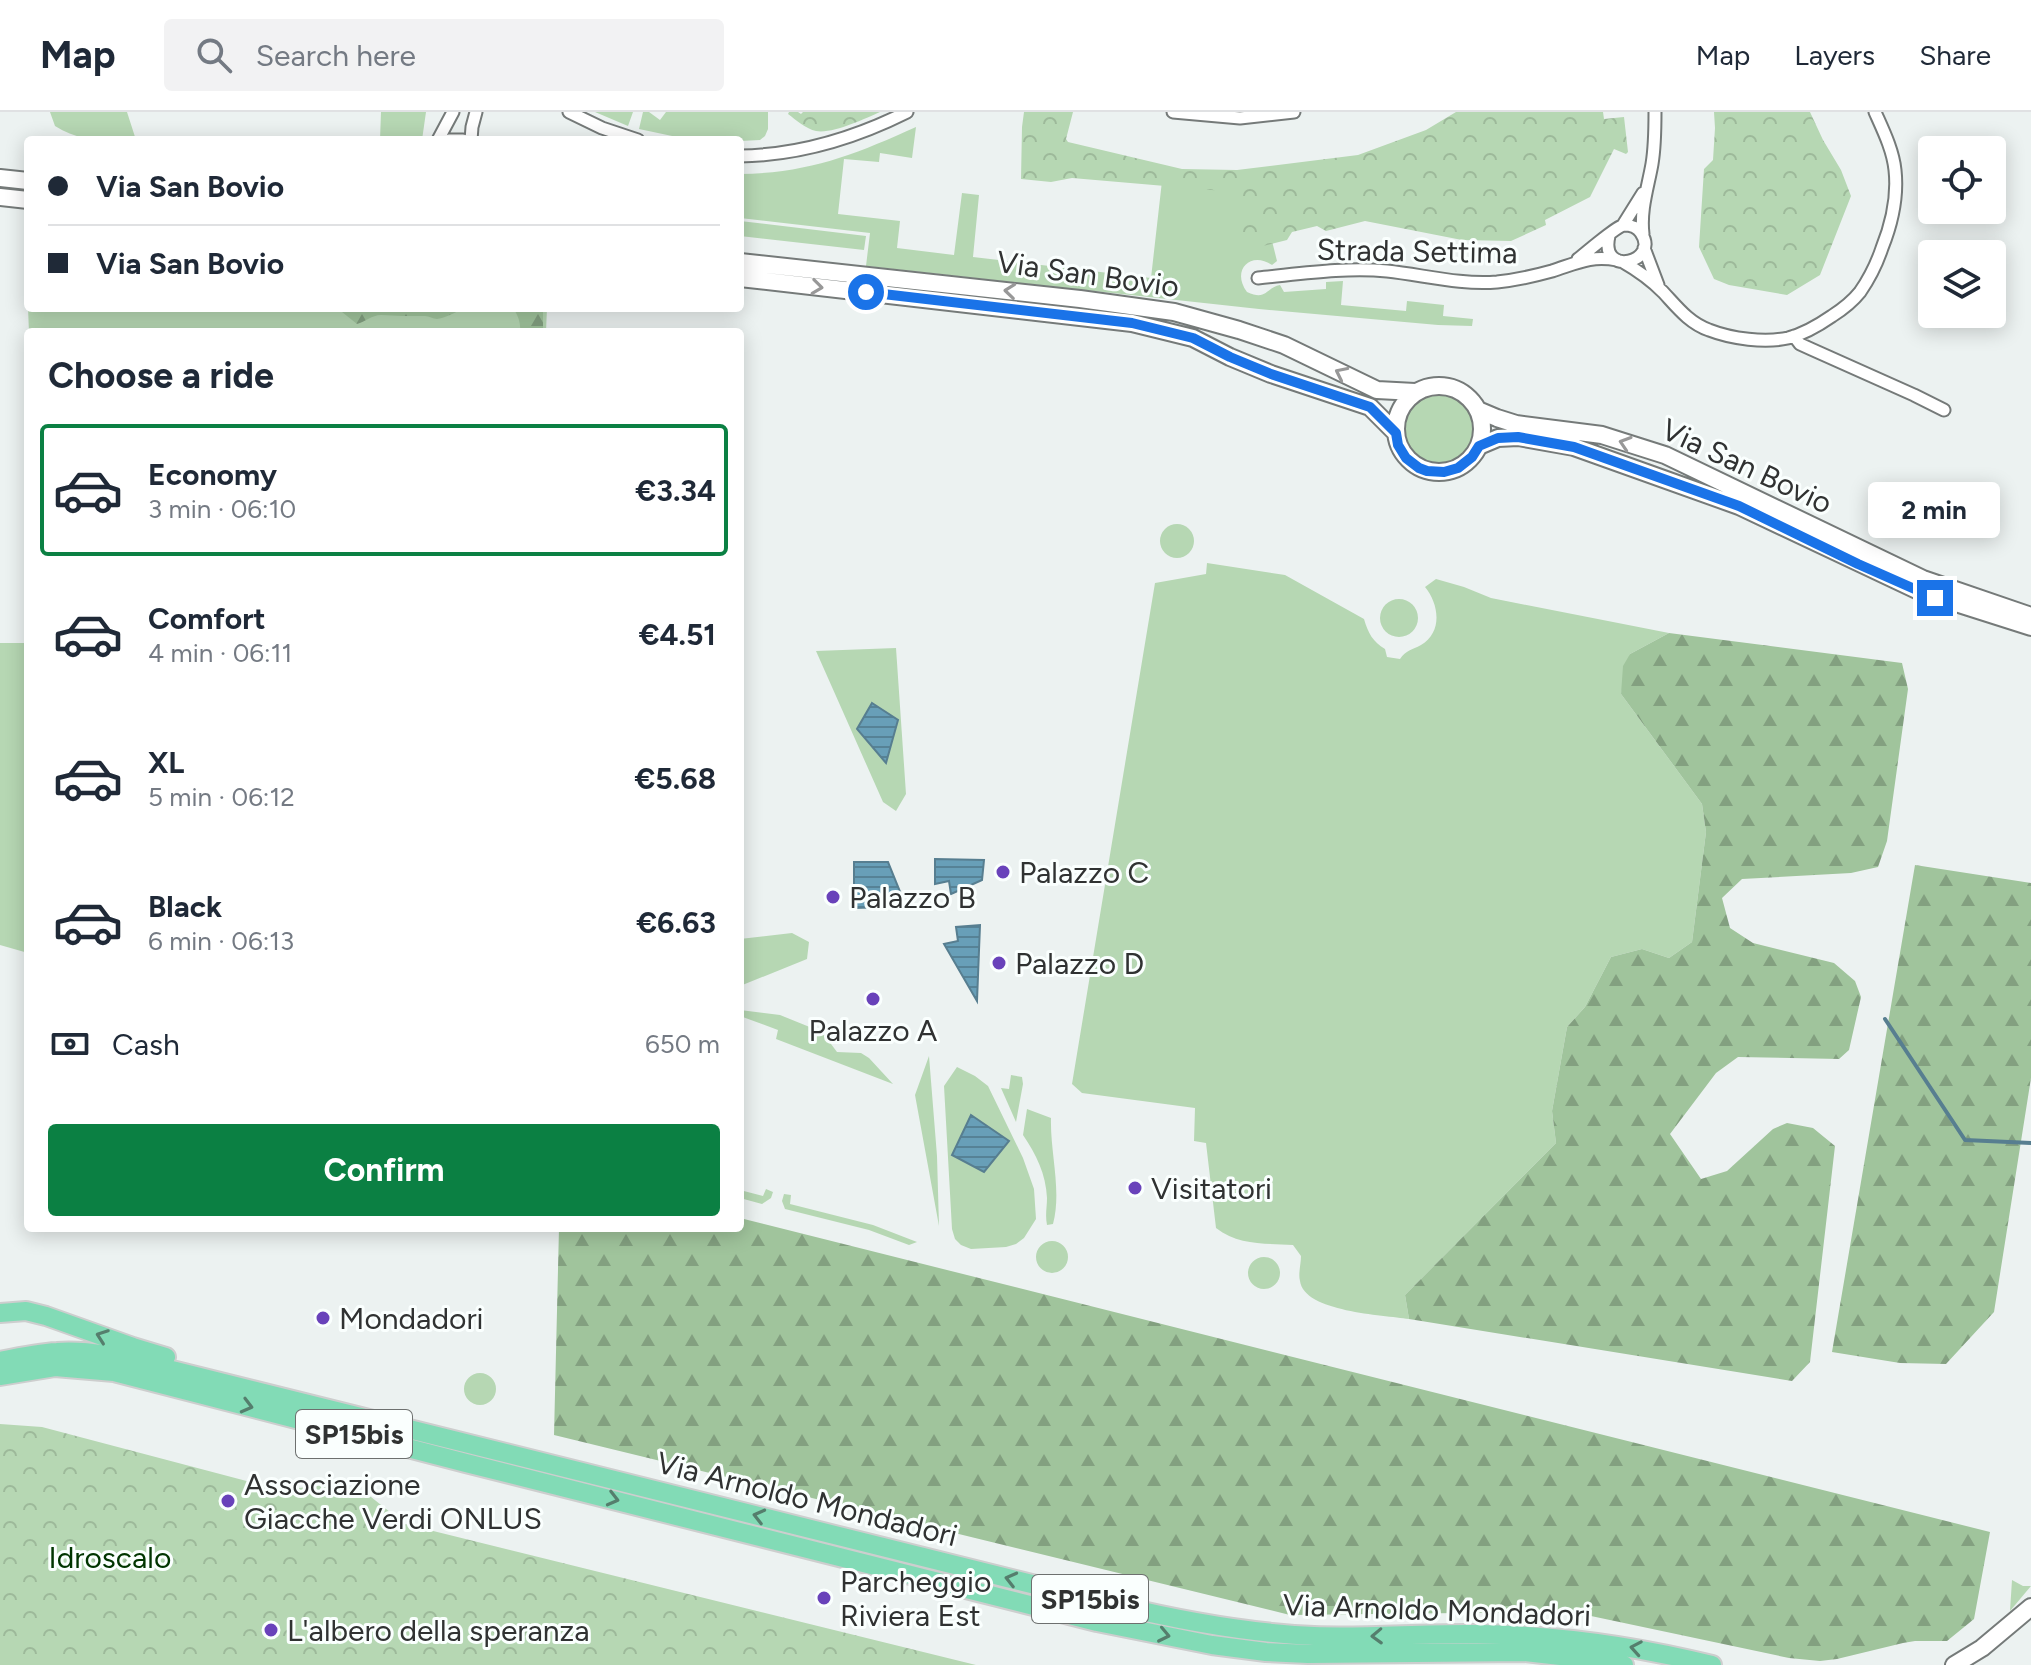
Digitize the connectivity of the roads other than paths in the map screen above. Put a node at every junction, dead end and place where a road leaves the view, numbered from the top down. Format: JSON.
{"nodes":[{"id":1,"x":453,"y":112,"type":"edge"},
{"id":2,"x":476,"y":112,"type":"edge"},
{"id":3,"x":569,"y":112,"type":"edge"},
{"id":4,"x":907,"y":112,"type":"edge"},
{"id":5,"x":1173,"y":112,"type":"edge"},
{"id":6,"x":1294,"y":112,"type":"edge"},
{"id":7,"x":1655,"y":112,"type":"edge"},
{"id":8,"x":1875,"y":112,"type":"edge"},
{"id":9,"x":440,"y":136,"type":"edge"},
{"id":10,"x":471,"y":136,"type":"edge"},
{"id":11,"x":626,"y":136,"type":"edge"},
{"id":12,"x":744,"y":156,"type":"edge"},
{"id":13,"x":0,"y":178,"type":"edge"},
{"id":14,"x":24,"y":181,"type":"edge"},
{"id":15,"x":1646,"y":189,"type":"junction"},
{"id":16,"x":0,"y":197,"type":"edge"},
{"id":17,"x":24,"y":200,"type":"edge"},
{"id":18,"x":1623,"y":225,"type":"junction"},
{"id":19,"x":1609,"y":236,"type":"junction"},
{"id":20,"x":1644,"y":243,"type":"junction"},
{"id":21,"x":1620,"y":261,"type":"junction"},
{"id":22,"x":744,"y":262,"type":"edge"},
{"id":23,"x":1573,"y":262,"type":"junction"},
{"id":24,"x":744,"y":278,"type":"edge"},
{"id":25,"x":1258,"y":278,"type":"dead end"},
{"id":26,"x":1660,"y":289,"type":"junction"},
{"id":27,"x":1794,"y":336,"type":"junction"},
{"id":28,"x":1415,"y":392,"type":"junction"},
{"id":29,"x":1478,"y":410,"type":"junction"},
{"id":30,"x":1944,"y":410,"type":"dead end"},
{"id":31,"x":1396,"y":433,"type":"junction"},
{"id":32,"x":1479,"y":446,"type":"junction"},
{"id":33,"x":2031,"y":616,"type":"edge"},
{"id":34,"x":2031,"y":627,"type":"edge"},
{"id":35,"x":0,"y":1313,"type":"edge"},
{"id":36,"x":0,"y":1361,"type":"edge"},
{"id":37,"x":0,"y":1376,"type":"edge"},
{"id":38,"x":227,"y":1384,"type":"junction"},
{"id":39,"x":2031,"y":1607,"type":"edge"},
{"id":40,"x":2003,"y":1632,"type":"junction"},
{"id":41,"x":1624,"y":1665,"type":"edge"},
{"id":42,"x":1712,"y":1665,"type":"edge"},
{"id":43,"x":1954,"y":1665,"type":"edge"},
{"id":44,"x":1983,"y":1665,"type":"edge"}],
"edges":[{"from":1,"to":9,"type":"street"},
{"from":2,"to":10,"type":"street"},
{"from":3,"to":11,"type":"street"},
{"from":4,"to":12,"type":"street"},
{"from":5,"to":6,"type":"street"},
{"from":7,"to":15,"type":"street","name":"Strada Settima"},
{"from":8,"to":27,"type":"street","name":"Strada Settima"},
{"from":13,"to":14,"type":"main road"},
{"from":15,"to":18,"type":"street","name":"Strada Settima"},
{"from":15,"to":20,"type":"street","name":"Strada Settima"},
{"from":16,"to":17,"type":"main road"},
{"from":18,"to":19,"type":"street","name":"Strada Settima"},
{"from":18,"to":20,"type":"street"},
{"from":19,"to":21,"type":"street"},
{"from":19,"to":23,"type":"street","name":"Strada Settima"},
{"from":20,"to":21,"type":"street"},
{"from":20,"to":26,"type":"street","name":"Strada Settima"},
{"from":21,"to":23,"type":"street","name":"Strada Settima"},
{"from":21,"to":26,"type":"street","name":"Strada Settima"},
{"from":28,"to":22,"type":"main road","name":"Via San Bovio","one_way":true},
{"from":23,"to":25,"type":"street","name":"Strada Settima"},
{"from":24,"to":31,"type":"main road","name":"Via San Bovio","one_way":true},
{"from":26,"to":27,"type":"street","name":"Strada Settima"},
{"from":27,"to":30,"type":"street"},
{"from":28,"to":29,"type":"main road","name":"Via San Bovio"},
{"from":28,"to":31,"type":"main road"},
{"from":29,"to":32,"type":"main road"},
{"from":33,"to":29,"type":"main road","name":"Via San Bovio","one_way":true},
{"from":31,"to":32,"type":"main road","name":"Via San Bovio"},
{"from":32,"to":34,"type":"main road","name":"Via San Bovio"},
{"from":38,"to":35,"type":"highway","number":"SP15bis","one_way":true},
{"from":36,"to":38,"type":"highway","number":"SP15bis"},
{"from":37,"to":41,"type":"highway","name":"Via Arnoldo Mondadori","number":"SP15bis","one_way":true},
{"from":42,"to":38,"type":"highway","name":"Via Arnoldo Mondadori","number":"SP15bis","one_way":true},
{"from":39,"to":40,"type":"main road"},
{"from":40,"to":43,"type":"main road"},
{"from":40,"to":44,"type":"main road"}]}
